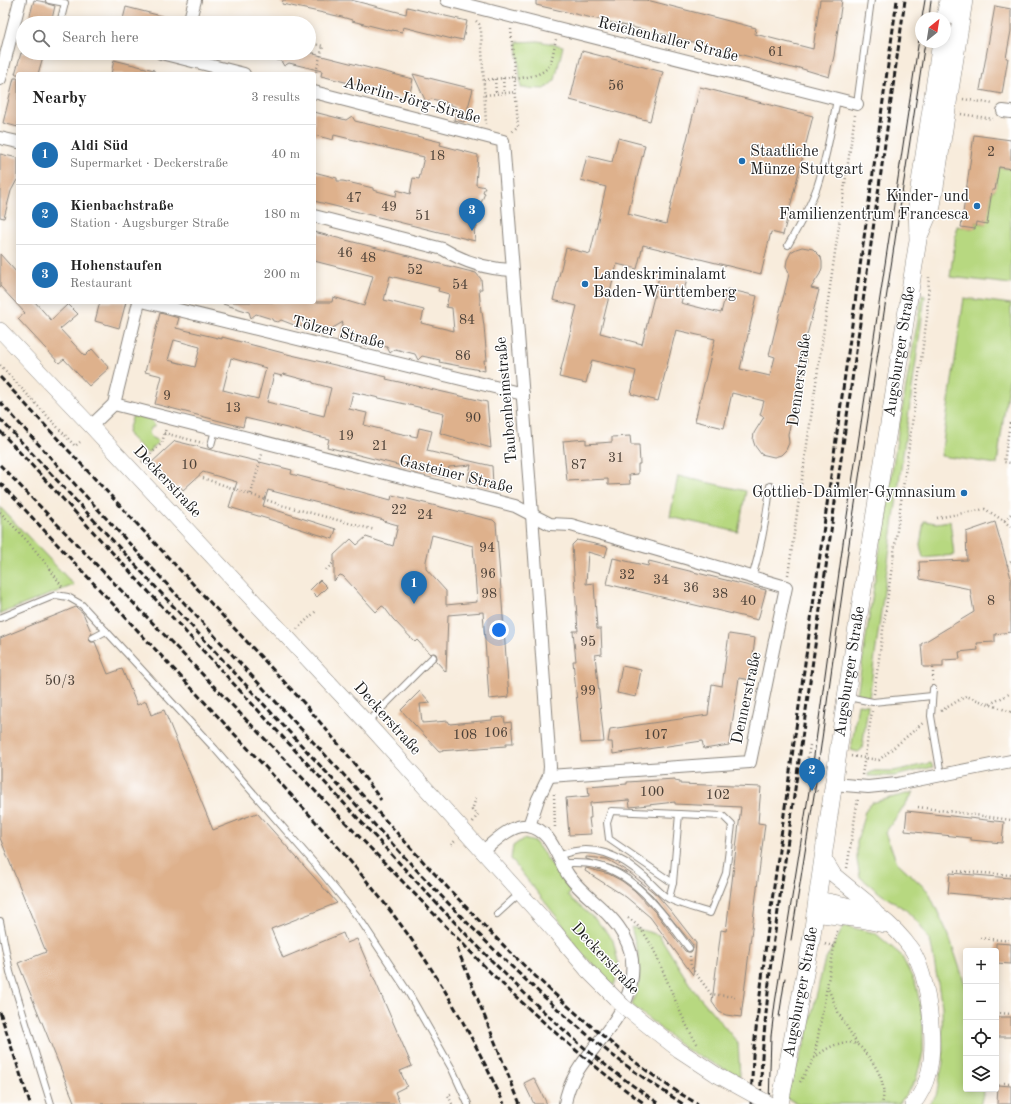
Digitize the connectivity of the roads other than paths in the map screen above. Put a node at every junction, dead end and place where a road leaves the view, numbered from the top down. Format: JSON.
{"nodes":[{"id":1,"x":20,"y":0,"type":"edge"},
{"id":2,"x":50,"y":0,"type":"edge"},
{"id":3,"x":195,"y":0,"type":"edge"},
{"id":4,"x":447,"y":0,"type":"edge"},
{"id":5,"x":871,"y":0,"type":"edge"},
{"id":6,"x":948,"y":0,"type":"edge"},
{"id":7,"x":964,"y":0,"type":"edge"},
{"id":8,"x":491,"y":6,"type":"edge"},
{"id":9,"x":946,"y":12,"type":"edge"},
{"id":10,"x":61,"y":16,"type":"edge"},
{"id":11,"x":191,"y":16,"type":"edge"},
{"id":12,"x":940,"y":48,"type":"edge"},
{"id":13,"x":188,"y":60,"type":"edge"},
{"id":14,"x":199,"y":68,"type":"edge"},
{"id":15,"x":229,"y":72,"type":"edge"},
{"id":16,"x":0,"y":79,"type":"edge"},
{"id":17,"x":316,"y":93,"type":"edge"},
{"id":18,"x":837,"y":99,"type":"junction"},
{"id":19,"x":857,"y":104,"type":"joint"},
{"id":20,"x":0,"y":138,"type":"edge"},
{"id":21,"x":503,"y":141,"type":"joint"},
{"id":22,"x":16,"y":142,"type":"edge"},
{"id":23,"x":316,"y":217,"type":"edge"},
{"id":24,"x":918,"y":240,"type":"junction"},
{"id":25,"x":788,"y":245,"type":"dead end"},
{"id":26,"x":512,"y":270,"type":"junction"},
{"id":27,"x":139,"y":304,"type":"edge"},
{"id":28,"x":154,"y":304,"type":"edge"},
{"id":29,"x":0,"y":330,"type":"edge"},
{"id":30,"x":523,"y":394,"type":"junction"},
{"id":31,"x":114,"y":404,"type":"junction"},
{"id":32,"x":91,"y":426,"type":"junction"},
{"id":33,"x":215,"y":430,"type":"junction"},
{"id":34,"x":211,"y":445,"type":"road end"},
{"id":35,"x":770,"y":486,"type":"dead end"},
{"id":36,"x":532,"y":515,"type":"junction"},
{"id":37,"x":752,"y":578,"type":"junction"},
{"id":38,"x":786,"y":587,"type":"joint"},
{"id":39,"x":0,"y":618,"type":"edge"},
{"id":40,"x":106,"y":632,"type":"junction"},
{"id":41,"x":94,"y":638,"type":"dead end"},
{"id":42,"x":432,"y":657,"type":"dead end"},
{"id":43,"x":933,"y":689,"type":"road end"},
{"id":44,"x":932,"y":696,"type":"junction"},
{"id":45,"x":846,"y":697,"type":"junction"},
{"id":46,"x":367,"y":723,"type":"junction"},
{"id":47,"x":1011,"y":761,"type":"edge"},
{"id":48,"x":941,"y":775,"type":"junction"},
{"id":49,"x":548,"y":776,"type":"junction"},
{"id":50,"x":833,"y":784,"type":"junction"},
{"id":51,"x":679,"y":814,"type":"junction"},
{"id":52,"x":529,"y":826,"type":"junction"},
{"id":53,"x":482,"y":852,"type":"junction"},
{"id":54,"x":558,"y":856,"type":"junction"},
{"id":55,"x":823,"y":857,"type":"junction"},
{"id":56,"x":673,"y":883,"type":"junction"},
{"id":57,"x":520,"y":894,"type":"junction"},
{"id":58,"x":669,"y":898,"type":"junction"},
{"id":59,"x":815,"y":906,"type":"junction"},
{"id":60,"x":497,"y":914,"type":"dead end"},
{"id":61,"x":877,"y":914,"type":"junction"},
{"id":62,"x":0,"y":921,"type":"edge"},
{"id":63,"x":890,"y":926,"type":"junction"},
{"id":64,"x":689,"y":948,"type":"road end"},
{"id":65,"x":51,"y":1104,"type":"edge"},
{"id":66,"x":468,"y":1104,"type":"edge"},
{"id":67,"x":565,"y":1104,"type":"edge"},
{"id":68,"x":770,"y":1104,"type":"edge"},
{"id":69,"x":780,"y":1104,"type":"edge"},
{"id":70,"x":913,"y":1104,"type":"edge"}],
"edges":[{"from":1,"to":16,"type":"street"},
{"from":2,"to":10,"type":"lane"},
{"from":3,"to":11,"type":"street"},
{"from":4,"to":8,"type":"street","name":"Reichenhaller Straße"},
{"from":5,"to":19,"type":"lane"},
{"from":6,"to":9,"type":"main road"},
{"from":7,"to":24,"type":"main road","name":"Augsburger Straße"},
{"from":8,"to":18,"type":"street","name":"Reichenhaller Straße"},
{"from":12,"to":24,"type":"main road","name":"Augsburger Straße"},
{"from":13,"to":14,"type":"street"},
{"from":14,"to":15,"type":"street"},
{"from":17,"to":21,"type":"street","name":"Aberlin-Jörg-Straße"},
{"from":18,"to":19,"type":"street","name":"Reichenhaller Straße"},
{"from":18,"to":25,"type":"lane"},
{"from":20,"to":22,"type":"street"},
{"from":21,"to":26,"type":"street","name":"Taubenheimstraße"},
{"from":23,"to":26,"type":"street"},
{"from":24,"to":45,"type":"main road","name":"Augsburger Straße"},
{"from":26,"to":30,"type":"street","name":"Taubenheimstraße"},
{"from":27,"to":31,"type":"street"},
{"from":28,"to":30,"type":"street","name":"Tölzer Straße"},
{"from":29,"to":32,"type":"street","name":"Deckerstraße"},
{"from":30,"to":36,"type":"street","name":"Taubenheimstraße"},
{"from":31,"to":32,"type":"street"},
{"from":31,"to":33,"type":"street","name":"Gasteiner Straße"},
{"from":32,"to":46,"type":"street","name":"Deckerstraße"},
{"from":33,"to":34,"type":"lane"},
{"from":33,"to":36,"type":"street","name":"Gasteiner Straße"},
{"from":35,"to":37,"type":"lane"},
{"from":36,"to":37,"type":"street","name":"Gasteiner Straße"},
{"from":36,"to":49,"type":"street","name":"Taubenheimstraße"},
{"from":37,"to":38,"type":"street","name":"Gasteiner Straße"},
{"from":38,"to":49,"type":"street","name":"Dennerstraße"},
{"from":39,"to":40,"type":"lane"},
{"from":40,"to":41,"type":"lane"},
{"from":40,"to":66,"type":"lane"},
{"from":42,"to":46,"type":"lane"},
{"from":43,"to":44,"type":"lane"},
{"from":44,"to":45,"type":"lane"},
{"from":44,"to":48,"type":"lane"},
{"from":45,"to":50,"type":"main road","name":"Augsburger Straße"},
{"from":46,"to":53,"type":"street","name":"Deckerstraße"},
{"from":47,"to":48,"type":"street"},
{"from":48,"to":50,"type":"street"},
{"from":49,"to":52,"type":"street"},
{"from":50,"to":55,"type":"main road","name":"Augsburger Straße"},
{"from":51,"to":56,"type":"lane"},
{"from":51,"to":56,"type":"lane"},
{"from":51,"to":58,"type":"lane"},
{"from":52,"to":53,"type":"street"},
{"from":52,"to":54,"type":"street"},
{"from":53,"to":57,"type":"street","name":"Deckerstraße"},
{"from":54,"to":58,"type":"lane"},
{"from":54,"to":64,"type":"lane"},
{"from":54,"to":67,"type":"street"},
{"from":55,"to":59,"type":"main road","name":"Augsburger Straße"},
{"from":55,"to":61,"type":"street"},
{"from":56,"to":58,"type":"lane"},
{"from":57,"to":60,"type":"lane"},
{"from":57,"to":68,"type":"street","name":"Deckerstraße","bridge":true},
{"from":59,"to":61,"type":"street"},
{"from":59,"to":63,"type":"street"},
{"from":59,"to":69,"type":"main road","name":"Augsburger Straße"},
{"from":61,"to":63,"type":"street"},
{"from":62,"to":65,"type":"lane"},
{"from":63,"to":70,"type":"street"}]}
